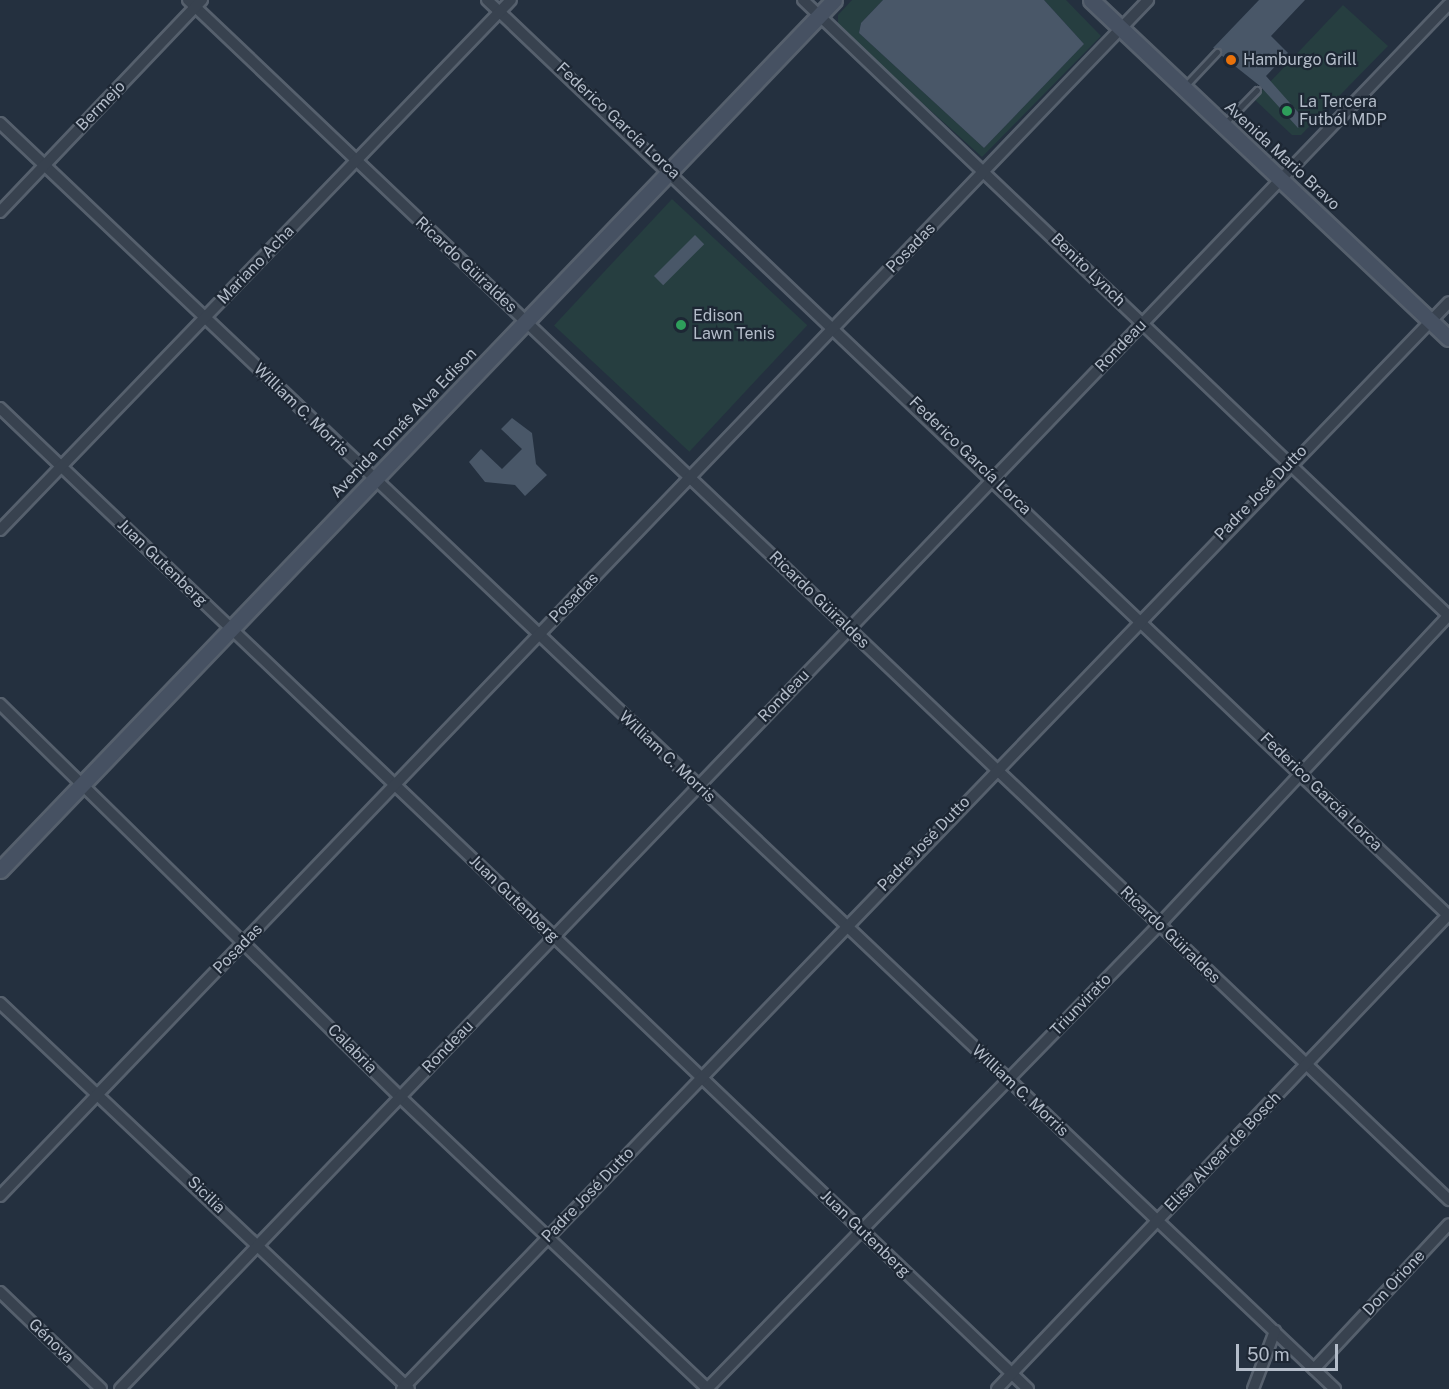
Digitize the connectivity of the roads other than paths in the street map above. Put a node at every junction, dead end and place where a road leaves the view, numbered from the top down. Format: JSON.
{"nodes":[{"id":1,"x":487,"y":0,"type":"edge"},
{"id":2,"x":511,"y":0,"type":"edge"},
{"id":3,"x":803,"y":0,"type":"edge"},
{"id":4,"x":834,"y":0,"type":"edge"},
{"id":5,"x":1091,"y":0,"type":"edge"},
{"id":6,"x":1148,"y":0,"type":"edge"},
{"id":7,"x":195,"y":2,"type":"edge"},
{"id":8,"x":1449,"y":4,"type":"edge"},
{"id":9,"x":500,"y":12,"type":"junction"},
{"id":10,"x":819,"y":16,"type":"junction"},
{"id":11,"x":1122,"y":30,"type":"junction"},
{"id":12,"x":1217,"y":52,"type":"dead end"},
{"id":13,"x":1184,"y":88,"type":"junction"},
{"id":14,"x":1257,"y":90,"type":"dead end"},
{"id":15,"x":0,"y":123,"type":"edge"},
{"id":16,"x":1223,"y":125,"type":"junction"},
{"id":17,"x":356,"y":162,"type":"junction"},
{"id":18,"x":44,"y":165,"type":"junction"},
{"id":19,"x":671,"y":170,"type":"junction"},
{"id":20,"x":985,"y":170,"type":"junction"},
{"id":21,"x":1280,"y":179,"type":"junction"},
{"id":22,"x":0,"y":212,"type":"edge"},
{"id":23,"x":1449,"y":302,"type":"edge"},
{"id":24,"x":204,"y":318,"type":"junction"},
{"id":25,"x":1431,"y":321,"type":"junction"},
{"id":26,"x":526,"y":322,"type":"junction"},
{"id":27,"x":1143,"y":323,"type":"junction"},
{"id":28,"x":836,"y":326,"type":"junction"},
{"id":29,"x":1449,"y":338,"type":"edge"},
{"id":30,"x":0,"y":408,"type":"edge"},
{"id":31,"x":1289,"y":463,"type":"junction"},
{"id":32,"x":60,"y":466,"type":"junction"},
{"id":33,"x":690,"y":477,"type":"junction"},
{"id":34,"x":994,"y":478,"type":"junction"},
{"id":35,"x":374,"y":480,"type":"junction"},
{"id":36,"x":0,"y":530,"type":"edge"},
{"id":37,"x":1449,"y":616,"type":"edge"},
{"id":38,"x":1140,"y":619,"type":"junction"},
{"id":39,"x":231,"y":629,"type":"junction"},
{"id":40,"x":849,"y":629,"type":"junction"},
{"id":41,"x":538,"y":636,"type":"junction"},
{"id":42,"x":0,"y":704,"type":"edge"},
{"id":43,"x":996,"y":769,"type":"junction"},
{"id":44,"x":1300,"y":772,"type":"junction"},
{"id":45,"x":83,"y":784,"type":"junction"},
{"id":46,"x":395,"y":785,"type":"junction"},
{"id":47,"x":698,"y":787,"type":"junction"},
{"id":48,"x":0,"y":870,"type":"edge"},
{"id":49,"x":1449,"y":915,"type":"edge"},
{"id":50,"x":1159,"y":925,"type":"junction"},
{"id":51,"x":846,"y":926,"type":"junction"},
{"id":52,"x":554,"y":937,"type":"junction"},
{"id":53,"x":245,"y":941,"type":"junction"},
{"id":54,"x":0,"y":1004,"type":"edge"},
{"id":55,"x":1306,"y":1064,"type":"junction"},
{"id":56,"x":701,"y":1077,"type":"junction"},
{"id":57,"x":1008,"y":1080,"type":"junction"},
{"id":58,"x":99,"y":1093,"type":"junction"},
{"id":59,"x":400,"y":1097,"type":"junction"},
{"id":60,"x":0,"y":1196,"type":"edge"},
{"id":61,"x":1449,"y":1200,"type":"edge"},
{"id":62,"x":1157,"y":1221,"type":"junction"},
{"id":63,"x":1449,"y":1224,"type":"edge"},
{"id":64,"x":861,"y":1230,"type":"junction"},
{"id":65,"x":548,"y":1237,"type":"junction"},
{"id":66,"x":258,"y":1245,"type":"junction"},
{"id":67,"x":0,"y":1292,"type":"edge"},
{"id":68,"x":1275,"y":1331,"type":"junction"},
{"id":69,"x":1314,"y":1369,"type":"junction"},
{"id":70,"x":1011,"y":1374,"type":"junction"},
{"id":71,"x":406,"y":1388,"type":"edge"},
{"id":72,"x":101,"y":1389,"type":"edge"},
{"id":73,"x":120,"y":1389,"type":"edge"},
{"id":74,"x":708,"y":1389,"type":"edge"},
{"id":75,"x":997,"y":1389,"type":"edge"},
{"id":76,"x":1028,"y":1389,"type":"edge"},
{"id":77,"x":1253,"y":1389,"type":"edge"},
{"id":78,"x":1335,"y":1389,"type":"edge"}],
"edges":[{"from":1,"to":9,"type":"street","name":"Federico García Lorca"},
{"from":2,"to":9,"type":"street","name":"Mariano Acha"},
{"from":3,"to":10,"type":"street","name":"Benito Lynch"},
{"from":4,"to":10,"type":"main road","name":"Avenida Tomás Alva Edison"},
{"from":5,"to":11,"type":"main road","name":"Avenida Mario Bravo"},
{"from":6,"to":11,"type":"street","name":"Posadas"},
{"from":7,"to":17,"type":"street","name":"Ricardo Güiraldes"},
{"from":7,"to":18,"type":"street","name":"Bermejo"},
{"from":8,"to":21,"type":"street","name":"Rondeau"},
{"from":9,"to":17,"type":"street","name":"Mariano Acha"},
{"from":9,"to":19,"type":"street","name":"Federico García Lorca"},
{"from":10,"to":19,"type":"main road","name":"Avenida Tomás Alva Edison"},
{"from":10,"to":20,"type":"street","name":"Benito Lynch"},
{"from":11,"to":13,"type":"main road","name":"Avenida Mario Bravo"},
{"from":11,"to":20,"type":"street","name":"Posadas"},
{"from":12,"to":13,"type":"lane"},
{"from":13,"to":16,"type":"main road","name":"Avenida Mario Bravo"},
{"from":14,"to":16,"type":"lane"},
{"from":15,"to":18,"type":"street","name":"William C. Morris"},
{"from":16,"to":21,"type":"main road","name":"Avenida Mario Bravo"},
{"from":17,"to":24,"type":"street","name":"Mariano Acha"},
{"from":17,"to":26,"type":"street","name":"Ricardo Güiraldes"},
{"from":18,"to":22,"type":"street","name":"Bermejo"},
{"from":18,"to":24,"type":"street","name":"William C. Morris"},
{"from":19,"to":26,"type":"main road","name":"Avenida Tomás Alva Edison"},
{"from":19,"to":28,"type":"street","name":"Federico García Lorca"},
{"from":20,"to":27,"type":"street","name":"Benito Lynch"},
{"from":20,"to":28,"type":"street","name":"Posadas"},
{"from":21,"to":25,"type":"main road","name":"Avenida Mario Bravo"},
{"from":21,"to":27,"type":"street","name":"Rondeau"},
{"from":23,"to":25,"type":"street","name":"Padre José Dutto"},
{"from":24,"to":32,"type":"street","name":"Mariano Acha"},
{"from":24,"to":35,"type":"street","name":"William C. Morris"},
{"from":25,"to":29,"type":"main road","name":"Avenida Mario Bravo"},
{"from":25,"to":31,"type":"street","name":"Padre José Dutto"},
{"from":26,"to":33,"type":"street","name":"Ricardo Güiraldes"},
{"from":26,"to":35,"type":"main road","name":"Avenida Tomás Alva Edison"},
{"from":27,"to":31,"type":"street","name":"Benito Lynch"},
{"from":27,"to":34,"type":"street","name":"Rondeau"},
{"from":28,"to":33,"type":"street","name":"Posadas"},
{"from":28,"to":34,"type":"street","name":"Federico García Lorca"},
{"from":30,"to":32,"type":"street","name":"Juan Gutenberg"},
{"from":31,"to":37,"type":"street","name":"Benito Lynch"},
{"from":31,"to":38,"type":"street","name":"Padre José Dutto"},
{"from":32,"to":36,"type":"street","name":"Mariano Acha"},
{"from":32,"to":39,"type":"street","name":"Juan Gutenberg"},
{"from":33,"to":40,"type":"street","name":"Ricardo Güiraldes"},
{"from":33,"to":41,"type":"street","name":"Posadas"},
{"from":34,"to":38,"type":"street","name":"Federico García Lorca"},
{"from":34,"to":40,"type":"street","name":"Rondeau"},
{"from":35,"to":39,"type":"main road","name":"Avenida Tomás Alva Edison"},
{"from":35,"to":41,"type":"street","name":"William C. Morris"},
{"from":37,"to":44,"type":"street","name":"Triunvirato"},
{"from":38,"to":43,"type":"street","name":"Padre José Dutto"},
{"from":38,"to":44,"type":"street","name":"Federico García Lorca"},
{"from":39,"to":45,"type":"main road","name":"Avenida Tomás Alva Edison"},
{"from":39,"to":46,"type":"street","name":"Juan Gutenberg"},
{"from":40,"to":43,"type":"street","name":"Ricardo Güiraldes"},
{"from":40,"to":47,"type":"street","name":"Rondeau"},
{"from":41,"to":46,"type":"street","name":"Posadas"},
{"from":41,"to":47,"type":"street","name":"William C. Morris"},
{"from":42,"to":45,"type":"street","name":"Calabria"},
{"from":43,"to":50,"type":"street","name":"Ricardo Güiraldes"},
{"from":43,"to":51,"type":"street","name":"Padre José Dutto"},
{"from":44,"to":49,"type":"street","name":"Federico García Lorca"},
{"from":44,"to":50,"type":"street","name":"Triunvirato"},
{"from":45,"to":48,"type":"main road","name":"Avenida Tomás Alva Edison"},
{"from":45,"to":53,"type":"street","name":"Calabria"},
{"from":46,"to":52,"type":"street","name":"Juan Gutenberg"},
{"from":46,"to":53,"type":"street","name":"Posadas"},
{"from":47,"to":51,"type":"street","name":"William C. Morris"},
{"from":47,"to":52,"type":"street","name":"Rondeau"},
{"from":49,"to":55,"type":"street","name":"Elisa Alvear de Bosch"},
{"from":50,"to":55,"type":"street","name":"Ricardo Güiraldes"},
{"from":50,"to":57,"type":"street","name":"Triunvirato"},
{"from":51,"to":56,"type":"street","name":"Padre José Dutto"},
{"from":51,"to":57,"type":"street","name":"William C. Morris"},
{"from":52,"to":56,"type":"street","name":"Juan Gutenberg"},
{"from":52,"to":59,"type":"street","name":"Rondeau"},
{"from":53,"to":58,"type":"street","name":"Posadas"},
{"from":53,"to":59,"type":"street","name":"Calabria"},
{"from":54,"to":58,"type":"street","name":"Sicilia"},
{"from":55,"to":61,"type":"street","name":"Ricardo Güiraldes"},
{"from":55,"to":62,"type":"street","name":"Elisa Alvear de Bosch"},
{"from":56,"to":64,"type":"street","name":"Juan Gutenberg"},
{"from":56,"to":65,"type":"street","name":"Padre José Dutto"},
{"from":57,"to":62,"type":"street","name":"William C. Morris"},
{"from":57,"to":64,"type":"street","name":"Triunvirato"},
{"from":58,"to":60,"type":"street","name":"Posadas"},
{"from":58,"to":66,"type":"street","name":"Sicilia"},
{"from":59,"to":65,"type":"street","name":"Calabria"},
{"from":59,"to":66,"type":"street","name":"Rondeau"},
{"from":62,"to":68,"type":"street","name":"William C. Morris"},
{"from":62,"to":70,"type":"street","name":"Elisa Alvear de Bosch"},
{"from":63,"to":69,"type":"street","name":"Don Orione"},
{"from":64,"to":70,"type":"street","name":"Juan Gutenberg"},
{"from":64,"to":74,"type":"street","name":"Triunvirato"},
{"from":65,"to":71,"type":"street","name":"Padre José Dutto"},
{"from":65,"to":74,"type":"street","name":"Calabria"},
{"from":66,"to":71,"type":"street","name":"Sicilia"},
{"from":66,"to":73,"type":"street","name":"Rondeau"},
{"from":67,"to":72,"type":"street","name":"Génova"},
{"from":68,"to":69,"type":"street","name":"William C. Morris"},
{"from":68,"to":77,"type":"street"},
{"from":69,"to":78,"type":"street","name":"William C. Morris"},
{"from":70,"to":75,"type":"street","name":"Elisa Alvear de Bosch"},
{"from":70,"to":76,"type":"street","name":"Juan Gutenberg"}]}
